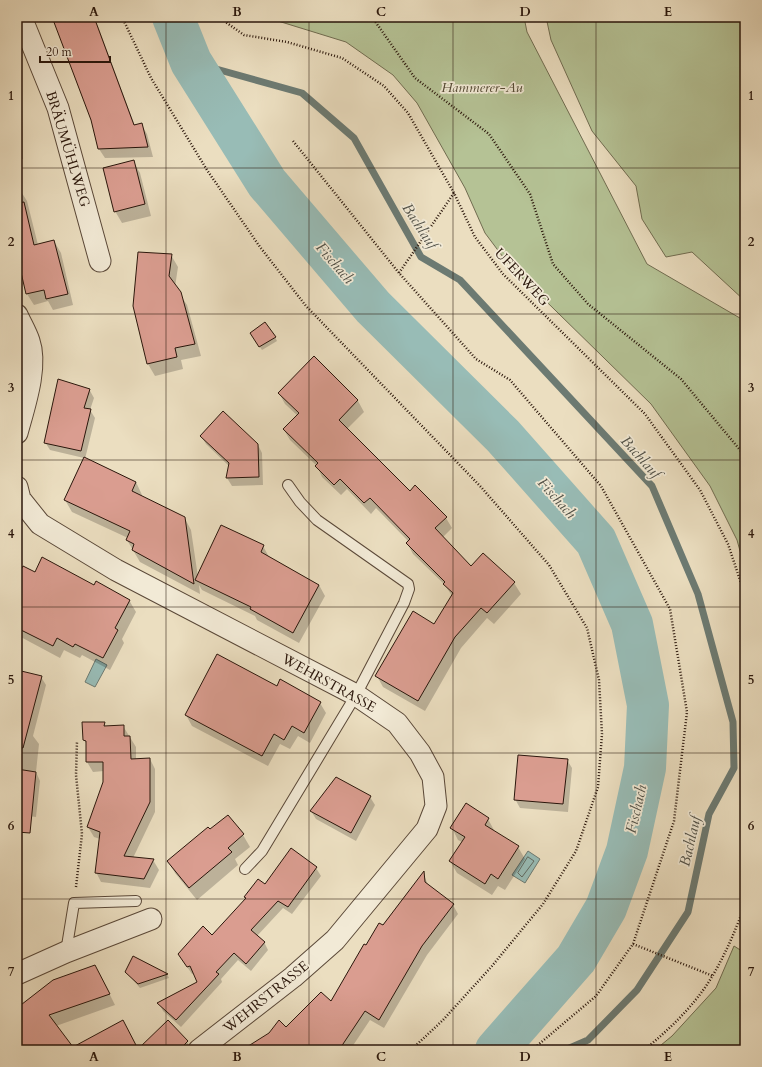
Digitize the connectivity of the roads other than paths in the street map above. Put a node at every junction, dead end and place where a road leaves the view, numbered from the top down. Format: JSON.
{"nodes":[{"id":1,"x":21,"y":17,"type":"edge"},
{"id":2,"x":100,"y":261,"type":"dead end"},
{"id":3,"x":17,"y":315,"type":"edge"},
{"id":4,"x":17,"y":433,"type":"edge"},
{"id":5,"x":288,"y":485,"type":"dead end"},
{"id":6,"x":17,"y":487,"type":"edge"},
{"id":7,"x":356,"y":695,"type":"junction"},
{"id":8,"x":245,"y":869,"type":"dead end"},
{"id":9,"x":136,"y":901,"type":"dead end"},
{"id":10,"x":151,"y":919,"type":"dead end"},
{"id":11,"x":66,"y":952,"type":"junction"},
{"id":12,"x":17,"y":974,"type":"edge"},
{"id":13,"x":199,"y":1050,"type":"edge"}],
"edges":[{"from":1,"to":2,"type":"street","name":"BRÄUMÜHLWEG"},
{"from":3,"to":4,"type":"street"},
{"from":5,"to":7,"type":"lane"},
{"from":6,"to":7,"type":"street","name":"WEHRSTRASSE"},
{"from":7,"to":8,"type":"lane"},
{"from":7,"to":13,"type":"street","name":"WEHRSTRASSE"},
{"from":9,"to":11,"type":"lane"},
{"from":10,"to":11,"type":"street"},
{"from":11,"to":12,"type":"street"}]}
